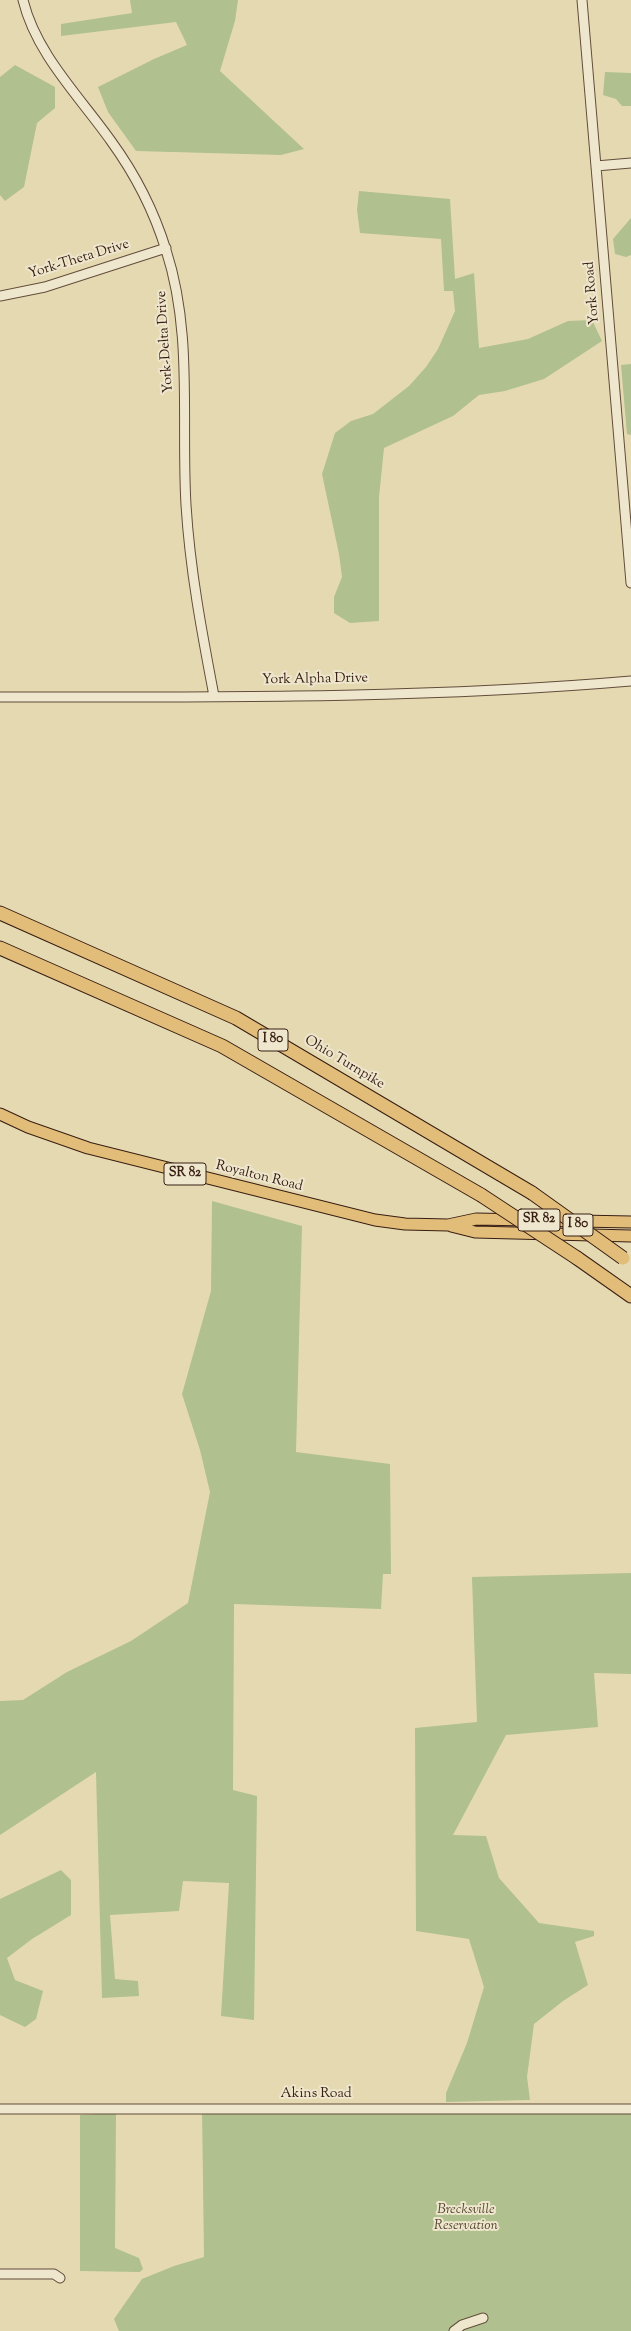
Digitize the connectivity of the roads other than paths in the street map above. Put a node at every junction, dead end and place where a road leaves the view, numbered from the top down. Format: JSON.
{"nodes":[{"id":1,"x":23,"y":0,"type":"edge"},
{"id":2,"x":582,"y":0,"type":"edge"},
{"id":3,"x":631,"y":163,"type":"edge"},
{"id":4,"x":596,"y":166,"type":"junction"},
{"id":5,"x":166,"y":248,"type":"junction"},
{"id":6,"x":0,"y":296,"type":"edge"},
{"id":7,"x":631,"y":583,"type":"edge"},
{"id":8,"x":631,"y":681,"type":"edge"},
{"id":9,"x":214,"y":696,"type":"junction"},
{"id":10,"x":0,"y":697,"type":"edge"},
{"id":11,"x":0,"y":913,"type":"edge"},
{"id":12,"x":0,"y":948,"type":"edge"},
{"id":13,"x":0,"y":1114,"type":"edge"},
{"id":14,"x":631,"y":1222,"type":"edge"},
{"id":15,"x":448,"y":1225,"type":"junction"},
{"id":16,"x":631,"y":1236,"type":"edge"},
{"id":17,"x":627,"y":1261,"type":"edge"},
{"id":18,"x":631,"y":1296,"type":"edge"},
{"id":19,"x":0,"y":2109,"type":"edge"},
{"id":20,"x":631,"y":2109,"type":"edge"},
{"id":21,"x":0,"y":2274,"type":"edge"},
{"id":22,"x":60,"y":2278,"type":"dead end"},
{"id":23,"x":483,"y":2318,"type":"dead end"},
{"id":24,"x":454,"y":2331,"type":"edge"}],
"edges":[{"from":1,"to":5,"type":"street","name":"York-Delta Drive"},
{"from":2,"to":4,"type":"street","name":"York Road"},
{"from":3,"to":4,"type":"street"},
{"from":4,"to":7,"type":"street","name":"York Road"},
{"from":5,"to":6,"type":"street","name":"York-Theta Drive"},
{"from":5,"to":9,"type":"street","name":"York-Delta Drive"},
{"from":8,"to":9,"type":"street","name":"York Alpha Drive"},
{"from":9,"to":10,"type":"street","name":"York Alpha Drive"},
{"from":11,"to":17,"type":"highway","name":"Ohio Turnpike","number":"I 80","bridge":true},
{"from":12,"to":18,"type":"highway","number":"I 80","bridge":true},
{"from":13,"to":15,"type":"main road","name":"Royalton Road","number":"SR 82"},
{"from":14,"to":15,"type":"main road","name":"Royalton Road","number":"SR 82"},
{"from":15,"to":16,"type":"main road","name":"Royalton Road","number":"SR 82"},
{"from":19,"to":20,"type":"street","name":"Akins Road"},
{"from":21,"to":22,"type":"street"},
{"from":23,"to":24,"type":"street"}]}
